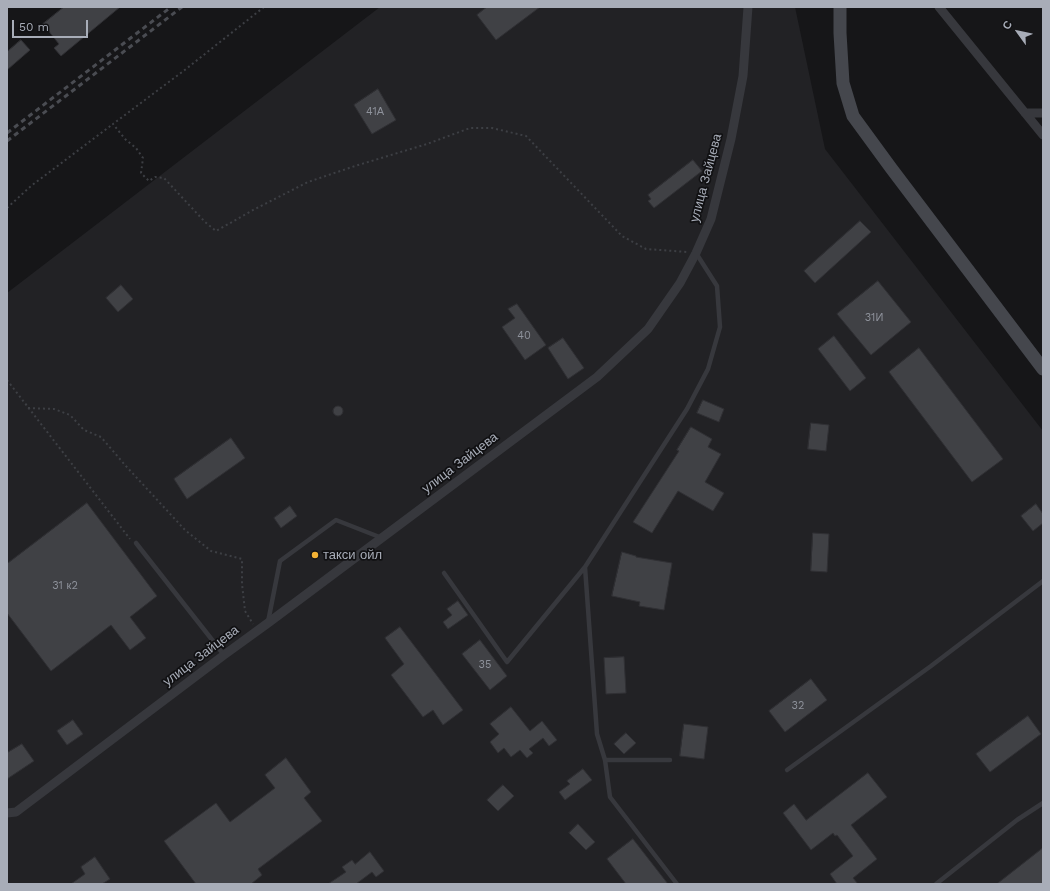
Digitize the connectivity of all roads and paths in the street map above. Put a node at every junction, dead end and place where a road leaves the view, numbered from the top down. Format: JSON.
{"nodes":[{"id":1,"x":264,"y":7,"type":"edge"},
{"id":2,"x":748,"y":7,"type":"edge"},
{"id":3,"x":840,"y":7,"type":"edge"},
{"id":4,"x":939,"y":7,"type":"edge"},
{"id":5,"x":1025,"y":113,"type":"junction"},
{"id":6,"x":1043,"y":113,"type":"edge"},
{"id":7,"x":113,"y":124,"type":"junction"},
{"id":8,"x":1043,"y":135,"type":"edge"},
{"id":9,"x":7,"y":208,"type":"edge"},
{"id":10,"x":696,"y":253,"type":"junction"},
{"id":11,"x":1043,"y":369,"type":"edge"},
{"id":12,"x":7,"y":380,"type":"edge"},
{"id":13,"x":28,"y":408,"type":"junction"},
{"id":14,"x":382,"y":538,"type":"junction"},
{"id":15,"x":136,"y":543,"type":"joint"},
{"id":16,"x":586,"y":567,"type":"junction"},
{"id":17,"x":444,"y":573,"type":"dead end"},
{"id":18,"x":1043,"y":581,"type":"edge"},
{"id":19,"x":268,"y":623,"type":"junction"},
{"id":20,"x":257,"y":631,"type":"junction"},
{"id":21,"x":224,"y":654,"type":"junction"},
{"id":22,"x":606,"y":760,"type":"junction"},
{"id":23,"x":670,"y":760,"type":"dead end"},
{"id":24,"x":788,"y":770,"type":"dead end"},
{"id":25,"x":1043,"y":803,"type":"edge"},
{"id":26,"x":7,"y":813,"type":"edge"},
{"id":27,"x":678,"y":884,"type":"edge"},
{"id":28,"x":936,"y":884,"type":"edge"}],
"edges":[{"from":1,"to":7,"type":"path"},
{"from":2,"to":10,"type":"street","name":"улица Зайцева"},
{"from":3,"to":11,"type":"street"},
{"from":4,"to":5,"type":"street"},
{"from":5,"to":6,"type":"street"},
{"from":5,"to":8,"type":"street"},
{"from":7,"to":9,"type":"path"},
{"from":7,"to":10,"type":"path"},
{"from":10,"to":14,"type":"street","name":"улица Зайцева"},
{"from":10,"to":16,"type":"lane"},
{"from":12,"to":13,"type":"path"},
{"from":13,"to":15,"type":"path"},
{"from":13,"to":20,"type":"path"},
{"from":14,"to":19,"type":"street","name":"улица Зайцева"},
{"from":14,"to":19,"type":"lane"},
{"from":15,"to":21,"type":"lane"},
{"from":16,"to":17,"type":"lane"},
{"from":16,"to":22,"type":"lane"},
{"from":18,"to":24,"type":"lane"},
{"from":19,"to":20,"type":"street","name":"улица Зайцева"},
{"from":20,"to":21,"type":"street","name":"улица Зайцева"},
{"from":21,"to":26,"type":"street","name":"улица Зайцева"},
{"from":22,"to":23,"type":"lane"},
{"from":22,"to":27,"type":"lane"},
{"from":25,"to":28,"type":"lane"}]}
